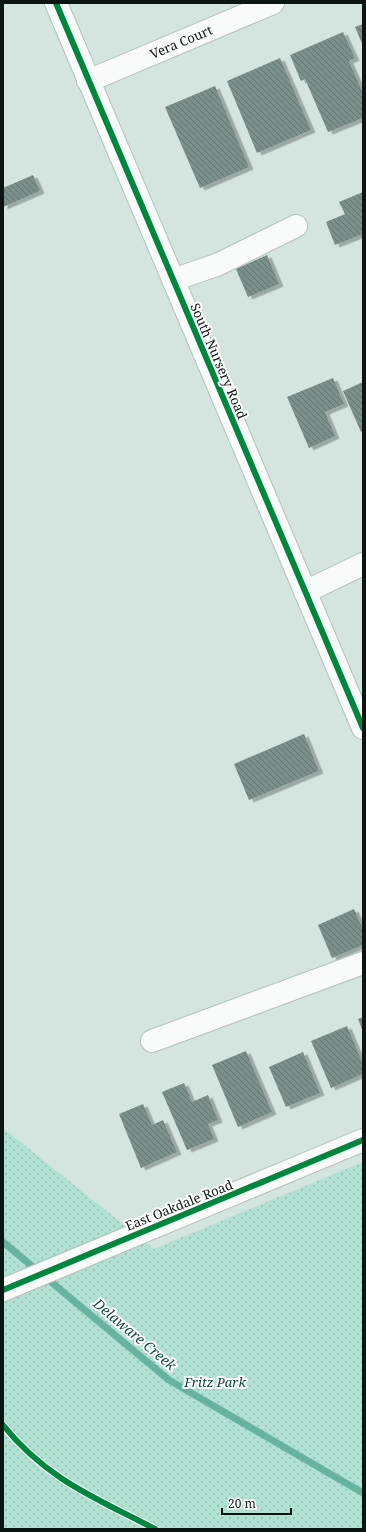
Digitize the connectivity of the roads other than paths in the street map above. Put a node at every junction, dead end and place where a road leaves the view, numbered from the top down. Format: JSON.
{"nodes":[{"id":1,"x":56,"y":3,"type":"edge"},
{"id":2,"x":274,"y":3,"type":"edge"},
{"id":3,"x":88,"y":81,"type":"junction"},
{"id":4,"x":296,"y":226,"type":"dead end"},
{"id":5,"x":173,"y":280,"type":"junction"},
{"id":6,"x":363,"y":564,"type":"edge"},
{"id":7,"x":305,"y":592,"type":"junction"},
{"id":8,"x":363,"y":728,"type":"edge"},
{"id":9,"x":363,"y":963,"type":"edge"},
{"id":10,"x":152,"y":1040,"type":"dead end"},
{"id":11,"x":363,"y":1140,"type":"edge"},
{"id":12,"x":3,"y":1290,"type":"edge"}],
"edges":[{"from":1,"to":3,"type":"street","name":"South Nursery Road"},
{"from":2,"to":3,"type":"street","name":"Vera Court"},
{"from":3,"to":5,"type":"street","name":"South Nursery Road"},
{"from":4,"to":5,"type":"street"},
{"from":5,"to":7,"type":"street","name":"South Nursery Road"},
{"from":6,"to":7,"type":"street"},
{"from":7,"to":8,"type":"street","name":"South Nursery Road"},
{"from":9,"to":10,"type":"street"},
{"from":11,"to":12,"type":"street","name":"East Oakdale Road"}]}
